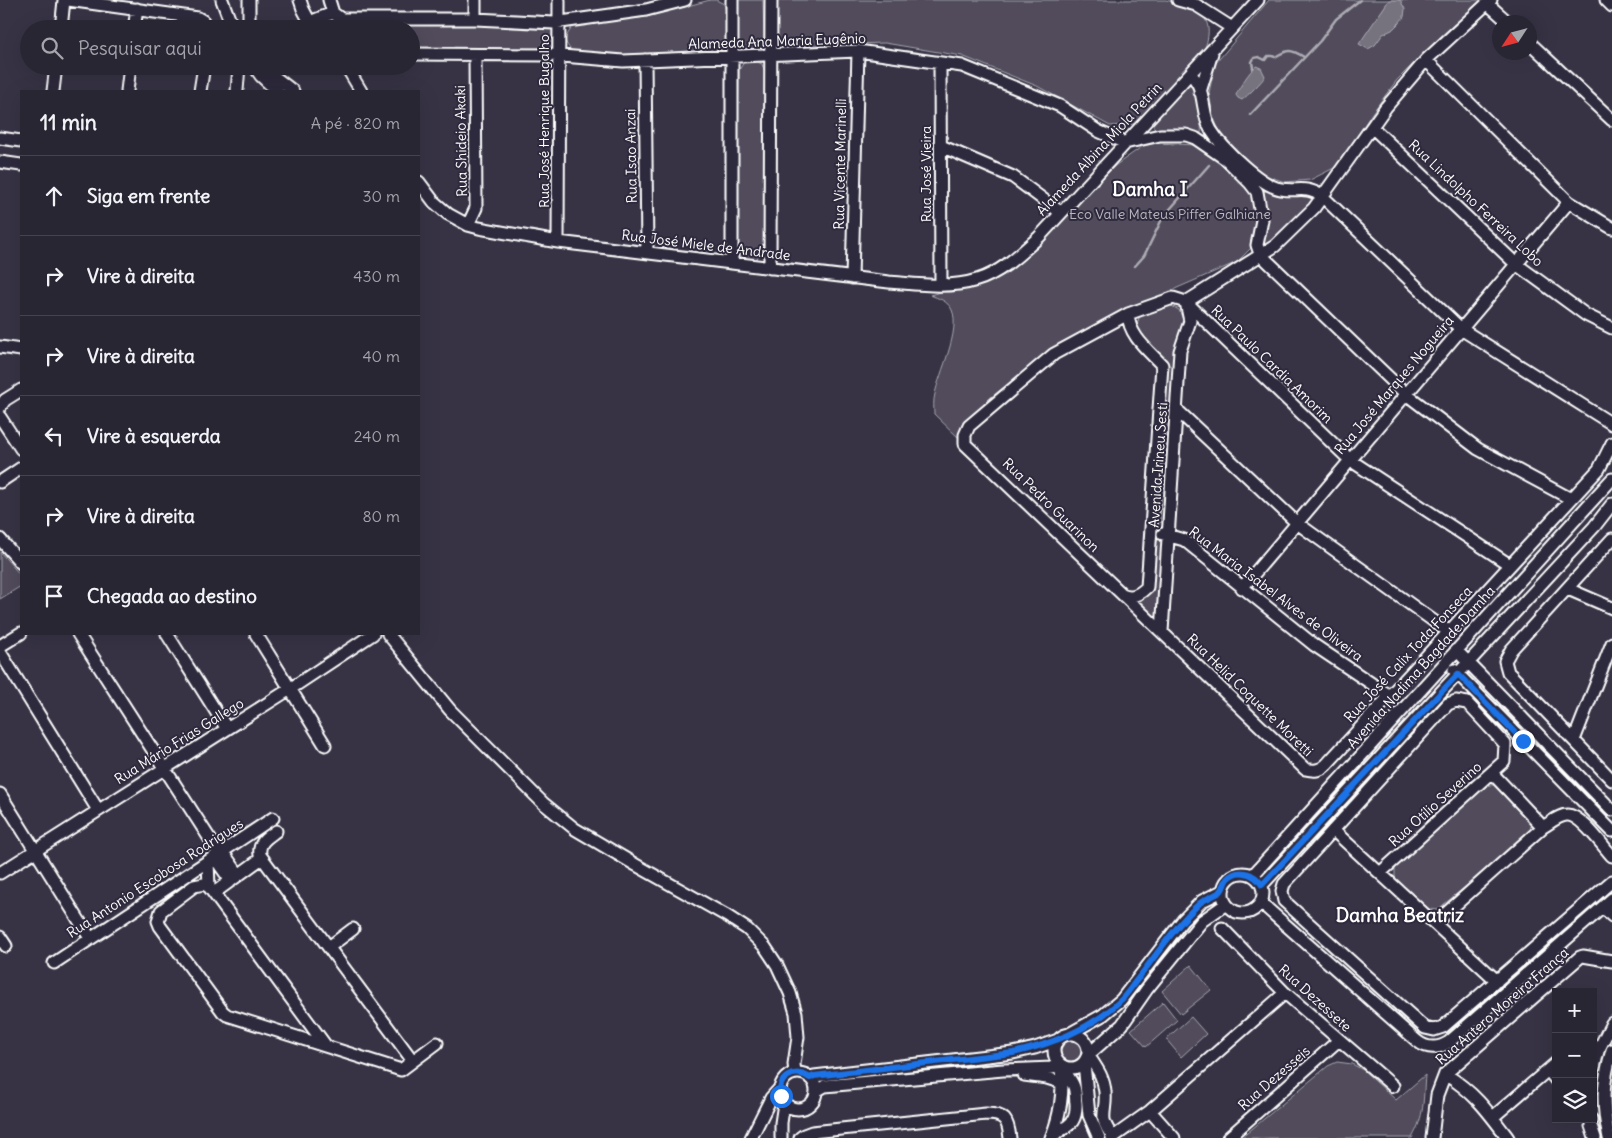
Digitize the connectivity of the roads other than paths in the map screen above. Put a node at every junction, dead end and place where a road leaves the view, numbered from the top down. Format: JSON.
{"nodes":[{"id":1,"x":64,"y":0,"type":"edge"},
{"id":2,"x":68,"y":0,"type":"edge"},
{"id":3,"x":222,"y":0,"type":"edge"},
{"id":4,"x":249,"y":0,"type":"edge"},
{"id":5,"x":300,"y":0,"type":"edge"},
{"id":6,"x":329,"y":0,"type":"edge"},
{"id":7,"x":475,"y":0,"type":"edge"},
{"id":8,"x":559,"y":0,"type":"edge"},
{"id":9,"x":685,"y":0,"type":"edge"},
{"id":10,"x":732,"y":0,"type":"edge"},
{"id":11,"x":771,"y":0,"type":"edge"},
{"id":12,"x":1258,"y":0,"type":"edge"},
{"id":13,"x":1606,"y":0,"type":"edge"},
{"id":14,"x":1184,"y":1,"type":"edge"},
{"id":15,"x":1490,"y":2,"type":"edge"},
{"id":16,"x":646,"y":5,"type":"edge"},
{"id":17,"x":1612,"y":6,"type":"edge"},
{"id":18,"x":136,"y":9,"type":"junction"},
{"id":19,"x":1502,"y":15,"type":"edge"},
{"id":20,"x":474,"y":19,"type":"junction"},
{"id":21,"x":62,"y":20,"type":"edge"},
{"id":22,"x":135,"y":20,"type":"edge"},
{"id":23,"x":200,"y":20,"type":"edge"},
{"id":24,"x":230,"y":20,"type":"edge"},
{"id":25,"x":249,"y":20,"type":"edge"},
{"id":26,"x":309,"y":20,"type":"edge"},
{"id":27,"x":314,"y":20,"type":"edge"},
{"id":28,"x":340,"y":20,"type":"edge"},
{"id":29,"x":559,"y":22,"type":"junction"},
{"id":30,"x":1232,"y":28,"type":"junction"},
{"id":31,"x":1213,"y":48,"type":"junction"},
{"id":32,"x":1537,"y":50,"type":"edge"},
{"id":33,"x":858,"y":51,"type":"junction"},
{"id":34,"x":420,"y":54,"type":"edge"},
{"id":35,"x":475,"y":54,"type":"junction"},
{"id":36,"x":771,"y":55,"type":"junction"},
{"id":37,"x":559,"y":56,"type":"junction"},
{"id":38,"x":732,"y":56,"type":"junction"},
{"id":39,"x":645,"y":60,"type":"junction"},
{"id":40,"x":1426,"y":60,"type":"junction"},
{"id":41,"x":940,"y":62,"type":"junction"},
{"id":42,"x":1190,"y":74,"type":"junction"},
{"id":43,"x":55,"y":75,"type":"edge"},
{"id":44,"x":129,"y":75,"type":"edge"},
{"id":45,"x":203,"y":75,"type":"edge"},
{"id":46,"x":238,"y":75,"type":"edge"},
{"id":47,"x":260,"y":75,"type":"edge"},
{"id":48,"x":272,"y":75,"type":"edge"},
{"id":49,"x":351,"y":75,"type":"edge"},
{"id":50,"x":53,"y":90,"type":"edge"},
{"id":51,"x":127,"y":90,"type":"edge"},
{"id":52,"x":200,"y":90,"type":"edge"},
{"id":53,"x":237,"y":90,"type":"edge"},
{"id":54,"x":276,"y":90,"type":"edge"},
{"id":55,"x":292,"y":90,"type":"edge"},
{"id":56,"x":360,"y":90,"type":"edge"},
{"id":57,"x":1200,"y":92,"type":"junction"},
{"id":58,"x":1612,"y":120,"type":"edge"},
{"id":59,"x":1372,"y":128,"type":"junction"},
{"id":60,"x":0,"y":138,"type":"edge"},
{"id":61,"x":20,"y":141,"type":"edge"},
{"id":62,"x":1125,"y":143,"type":"junction"},
{"id":63,"x":941,"y":146,"type":"junction"},
{"id":64,"x":0,"y":162,"type":"edge"},
{"id":65,"x":20,"y":165,"type":"edge"},
{"id":66,"x":420,"y":183,"type":"edge"},
{"id":67,"x":1322,"y":196,"type":"junction"},
{"id":68,"x":1569,"y":202,"type":"junction"},
{"id":69,"x":1060,"y":212,"type":"junction"},
{"id":70,"x":468,"y":225,"type":"junction"},
{"id":71,"x":1612,"y":228,"type":"edge"},
{"id":72,"x":558,"y":242,"type":"junction"},
{"id":73,"x":647,"y":252,"type":"junction"},
{"id":74,"x":1260,"y":254,"type":"junction"},
{"id":75,"x":732,"y":263,"type":"junction"},
{"id":76,"x":1516,"y":264,"type":"junction"},
{"id":77,"x":770,"y":268,"type":"junction"},
{"id":78,"x":852,"y":278,"type":"junction"},
{"id":79,"x":942,"y":285,"type":"junction"},
{"id":80,"x":1186,"y":302,"type":"junction"},
{"id":81,"x":1128,"y":314,"type":"junction"},
{"id":82,"x":1612,"y":328,"type":"edge"},
{"id":83,"x":1461,"y":329,"type":"junction"},
{"id":84,"x":0,"y":347,"type":"edge"},
{"id":85,"x":20,"y":350,"type":"edge"},
{"id":86,"x":20,"y":391,"type":"edge"},
{"id":87,"x":1406,"y":394,"type":"junction"},
{"id":88,"x":0,"y":407,"type":"edge"},
{"id":89,"x":1176,"y":409,"type":"junction"},
{"id":90,"x":0,"y":417,"type":"edge"},
{"id":91,"x":1612,"y":424,"type":"edge"},
{"id":92,"x":1612,"y":443,"type":"edge"},
{"id":93,"x":20,"y":447,"type":"edge"},
{"id":94,"x":1350,"y":460,"type":"junction"},
{"id":95,"x":20,"y":469,"type":"edge"},
{"id":96,"x":1612,"y":479,"type":"edge"},
{"id":97,"x":0,"y":482,"type":"edge"},
{"id":98,"x":1572,"y":499,"type":"junction"},
{"id":99,"x":1612,"y":504,"type":"edge"},
{"id":100,"x":1297,"y":523,"type":"junction"},
{"id":101,"x":1151,"y":532,"type":"junction"},
{"id":102,"x":1168,"y":535,"type":"junction"},
{"id":103,"x":0,"y":539,"type":"edge"},
{"id":104,"x":1612,"y":539,"type":"edge"},
{"id":105,"x":20,"y":546,"type":"edge"},
{"id":106,"x":11,"y":551,"type":"junction"},
{"id":107,"x":20,"y":562,"type":"edge"},
{"id":108,"x":1510,"y":565,"type":"junction"},
{"id":109,"x":1242,"y":588,"type":"junction"},
{"id":110,"x":1568,"y":589,"type":"junction"},
{"id":111,"x":1122,"y":594,"type":"junction"},
{"id":112,"x":1612,"y":608,"type":"edge"},
{"id":113,"x":1162,"y":632,"type":"junction"},
{"id":114,"x":1449,"y":632,"type":"junction"},
{"id":115,"x":20,"y":634,"type":"edge"},
{"id":116,"x":79,"y":635,"type":"edge"},
{"id":117,"x":168,"y":635,"type":"edge"},
{"id":118,"x":257,"y":635,"type":"edge"},
{"id":119,"x":371,"y":635,"type":"edge"},
{"id":120,"x":389,"y":635,"type":"edge"},
{"id":121,"x":1612,"y":643,"type":"edge"},
{"id":122,"x":0,"y":646,"type":"edge"},
{"id":123,"x":1456,"y":650,"type":"junction"},
{"id":124,"x":0,"y":652,"type":"edge"},
{"id":125,"x":1446,"y":661,"type":"junction"},
{"id":126,"x":1469,"y":663,"type":"junction"},
{"id":127,"x":1458,"y":674,"type":"junction"},
{"id":128,"x":290,"y":689,"type":"junction"},
{"id":129,"x":1390,"y":696,"type":"junction"},
{"id":130,"x":227,"y":729,"type":"junction"},
{"id":131,"x":1534,"y":730,"type":"junction"},
{"id":132,"x":1574,"y":740,"type":"junction"},
{"id":133,"x":1523,"y":741,"type":"junction"},
{"id":134,"x":325,"y":745,"type":"dead end"},
{"id":135,"x":164,"y":768,"type":"junction"},
{"id":136,"x":1322,"y":769,"type":"joint"},
{"id":137,"x":1492,"y":773,"type":"junction"},
{"id":138,"x":1612,"y":780,"type":"edge"},
{"id":139,"x":1590,"y":787,"type":"junction"},
{"id":140,"x":0,"y":794,"type":"edge"},
{"id":141,"x":1578,"y":798,"type":"junction"},
{"id":142,"x":98,"y":810,"type":"junction"},
{"id":143,"x":1612,"y":810,"type":"edge"},
{"id":144,"x":273,"y":818,"type":"dead end"},
{"id":145,"x":1543,"y":827,"type":"junction"},
{"id":146,"x":1333,"y":830,"type":"junction"},
{"id":147,"x":1612,"y":831,"type":"edge"},
{"id":148,"x":276,"y":832,"type":"dead end"},
{"id":149,"x":35,"y":850,"type":"junction"},
{"id":150,"x":216,"y":855,"type":"junction"},
{"id":151,"x":1612,"y":856,"type":"edge"},
{"id":152,"x":262,"y":858,"type":"junction"},
{"id":153,"x":0,"y":873,"type":"edge"},
{"id":154,"x":1380,"y":873,"type":"junction"},
{"id":155,"x":1253,"y":875,"type":"junction"},
{"id":156,"x":235,"y":878,"type":"junction"},
{"id":157,"x":1612,"y":880,"type":"edge"},
{"id":158,"x":1262,"y":885,"type":"junction"},
{"id":159,"x":212,"y":890,"type":"junction"},
{"id":160,"x":1222,"y":891,"type":"junction"},
{"id":161,"x":1261,"y":903,"type":"junction"},
{"id":162,"x":1608,"y":903,"type":"edge"},
{"id":163,"x":1226,"y":904,"type":"junction"},
{"id":164,"x":1612,"y":916,"type":"edge"},
{"id":165,"x":1435,"y":924,"type":"junction"},
{"id":166,"x":1222,"y":928,"type":"dead end"},
{"id":167,"x":353,"y":929,"type":"dead end"},
{"id":168,"x":90,"y":938,"type":"junction"},
{"id":169,"x":329,"y":947,"type":"junction"},
{"id":170,"x":1612,"y":961,"type":"edge"},
{"id":171,"x":54,"y":963,"type":"dead end"},
{"id":172,"x":1497,"y":981,"type":"junction"},
{"id":173,"x":1285,"y":993,"type":"junction"},
{"id":174,"x":1609,"y":1027,"type":"edge"},
{"id":175,"x":1595,"y":1033,"type":"edge"},
{"id":176,"x":1069,"y":1034,"type":"junction"},
{"id":177,"x":1058,"y":1040,"type":"junction"},
{"id":178,"x":1339,"y":1040,"type":"junction"},
{"id":179,"x":437,"y":1043,"type":"dead end"},
{"id":180,"x":326,"y":1046,"type":"junction"},
{"id":181,"x":1612,"y":1050,"type":"edge"},
{"id":182,"x":1597,"y":1055,"type":"edge"},
{"id":183,"x":1087,"y":1057,"type":"junction"},
{"id":184,"x":413,"y":1061,"type":"junction"},
{"id":185,"x":1060,"y":1064,"type":"junction"},
{"id":186,"x":1552,"y":1067,"type":"edge"},
{"id":187,"x":1003,"y":1070,"type":"junction"},
{"id":188,"x":795,"y":1073,"type":"junction"},
{"id":189,"x":1445,"y":1074,"type":"junction"},
{"id":190,"x":810,"y":1078,"type":"junction"},
{"id":191,"x":1087,"y":1079,"type":"junction"},
{"id":192,"x":1067,"y":1083,"type":"junction"},
{"id":193,"x":1393,"y":1086,"type":"dead end"},
{"id":194,"x":780,"y":1088,"type":"junction"},
{"id":195,"x":816,"y":1091,"type":"junction"},
{"id":196,"x":784,"y":1102,"type":"junction"},
{"id":197,"x":767,"y":1107,"type":"junction"},
{"id":198,"x":797,"y":1110,"type":"junction"},
{"id":199,"x":1150,"y":1111,"type":"junction"},
{"id":200,"x":1493,"y":1117,"type":"junction"},
{"id":201,"x":781,"y":1123,"type":"junction"},
{"id":202,"x":1589,"y":1123,"type":"edge"},
{"id":203,"x":1052,"y":1137,"type":"edge"},
{"id":204,"x":751,"y":1138,"type":"edge"},
{"id":205,"x":781,"y":1138,"type":"edge"},
{"id":206,"x":800,"y":1138,"type":"edge"},
{"id":207,"x":1010,"y":1138,"type":"edge"},
{"id":208,"x":1099,"y":1138,"type":"edge"},
{"id":209,"x":1113,"y":1138,"type":"edge"},
{"id":210,"x":1174,"y":1138,"type":"edge"},
{"id":211,"x":1228,"y":1138,"type":"edge"},
{"id":212,"x":1432,"y":1138,"type":"edge"},
{"id":213,"x":1508,"y":1138,"type":"edge"},
{"id":214,"x":1595,"y":1138,"type":"edge"},
{"id":215,"x":1609,"y":1138,"type":"edge"}],
"edges":[{"from":1,"to":21,"type":"street"},
{"from":2,"to":18,"type":"street"},
{"from":3,"to":24,"type":"street"},
{"from":4,"to":25,"type":"street"},
{"from":5,"to":26,"type":"street"},
{"from":6,"to":28,"type":"street"},
{"from":7,"to":20,"type":"street"},
{"from":8,"to":29,"type":"street","name":"Rua José Henrique Bugalho"},
{"from":9,"to":16,"type":"street"},
{"from":10,"to":38,"type":"street"},
{"from":11,"to":36,"type":"street"},
{"from":12,"to":30,"type":"street","name":"Alameda Albina Miola Petrin"},
{"from":13,"to":17,"type":"street"},
{"from":14,"to":30,"type":"street"},
{"from":15,"to":19,"type":"street"},
{"from":15,"to":40,"type":"street"},
{"from":16,"to":29,"type":"street"},
{"from":18,"to":22,"type":"street"},
{"from":18,"to":23,"type":"street"},
{"from":20,"to":28,"type":"street"},
{"from":20,"to":29,"type":"street"},
{"from":27,"to":28,"type":"street"},
{"from":29,"to":37,"type":"street","name":"Rua José Henrique Bugalho"},
{"from":30,"to":31,"type":"street","name":"Alameda Albina Miola Petrin"},
{"from":31,"to":42,"type":"street","name":"Alameda Albina Miola Petrin"},
{"from":31,"to":57,"type":"street"},
{"from":32,"to":58,"type":"street"},
{"from":33,"to":36,"type":"street","name":"Alameda Ana Maria Eugênio"},
{"from":33,"to":41,"type":"street","name":"Alameda Ana Maria Eugênio"},
{"from":33,"to":78,"type":"street","name":"Rua Vicente Marinelli"},
{"from":34,"to":35,"type":"street","name":"Alameda Ana Maria Eugênio"},
{"from":35,"to":37,"type":"street","name":"Alameda Ana Maria Eugênio"},
{"from":35,"to":70,"type":"street","name":"Rua Shideio Akaki"},
{"from":36,"to":38,"type":"street","name":"Alameda Ana Maria Eugênio"},
{"from":36,"to":77,"type":"street"},
{"from":37,"to":39,"type":"street","name":"Alameda Ana Maria Eugênio"},
{"from":37,"to":72,"type":"street","name":"Rua José Henrique Bugalho"},
{"from":38,"to":39,"type":"street","name":"Alameda Ana Maria Eugênio"},
{"from":38,"to":75,"type":"street"},
{"from":39,"to":73,"type":"street","name":"Rua Isao Anzai"},
{"from":40,"to":59,"type":"street"},
{"from":40,"to":68,"type":"street"},
{"from":41,"to":62,"type":"street","name":"Alameda Ana Maria Eugênio"},
{"from":41,"to":63,"type":"street","name":"Rua José Vieira"},
{"from":42,"to":57,"type":"street"},
{"from":42,"to":62,"type":"street","name":"Alameda Albina Miola Petrin"},
{"from":43,"to":50,"type":"street"},
{"from":44,"to":51,"type":"street"},
{"from":45,"to":52,"type":"street"},
{"from":46,"to":53,"type":"street"},
{"from":47,"to":54,"type":"street"},
{"from":48,"to":55,"type":"street"},
{"from":49,"to":56,"type":"street"},
{"from":57,"to":67,"type":"street"},
{"from":59,"to":67,"type":"street"},
{"from":59,"to":76,"type":"street","name":"Rua Lindolpho Ferreira Lobo"},
{"from":60,"to":61,"type":"street"},
{"from":62,"to":69,"type":"street","name":"Alameda Albina Miola Petrin"},
{"from":62,"to":74,"type":"street"},
{"from":63,"to":69,"type":"street"},
{"from":63,"to":79,"type":"street","name":"Rua José Vieira"},
{"from":64,"to":65,"type":"street"},
{"from":66,"to":70,"type":"street","name":"Rua José Miele de Andrade"},
{"from":67,"to":74,"type":"street"},
{"from":67,"to":83,"type":"street"},
{"from":68,"to":71,"type":"street"},
{"from":68,"to":76,"type":"street","name":"Rua José Marques Nogueira"},
{"from":69,"to":79,"type":"street","name":"Alameda Albina Miola Petrin"},
{"from":70,"to":72,"type":"street","name":"Rua José Miele de Andrade"},
{"from":72,"to":73,"type":"street","name":"Rua José Miele de Andrade"},
{"from":73,"to":75,"type":"street","name":"Rua José Miele de Andrade"},
{"from":74,"to":80,"type":"street"},
{"from":74,"to":87,"type":"street"},
{"from":75,"to":77,"type":"street","name":"Rua José Miele de Andrade"},
{"from":76,"to":82,"type":"street","name":"Rua Lindolpho Ferreira Lobo"},
{"from":76,"to":83,"type":"street","name":"Rua José Marques Nogueira"},
{"from":77,"to":78,"type":"street","name":"Rua José Miele de Andrade"},
{"from":78,"to":79,"type":"street","name":"Rua José Miele de Andrade"},
{"from":80,"to":81,"type":"street"},
{"from":80,"to":89,"type":"street","name":"Avenida Irineu Sesti"},
{"from":80,"to":94,"type":"street","name":"Rua Paulo Cardia Amorim"},
{"from":81,"to":101,"type":"street","name":"Avenida Irineu Sesti"},
{"from":81,"to":111,"type":"street","name":"Rua Pedro Guarinon"},
{"from":83,"to":87,"type":"street","name":"Rua José Marques Nogueira"},
{"from":83,"to":91,"type":"street"},
{"from":84,"to":85,"type":"street"},
{"from":86,"to":88,"type":"street"},
{"from":87,"to":94,"type":"street","name":"Rua José Marques Nogueira"},
{"from":87,"to":98,"type":"street"},
{"from":89,"to":100,"type":"street"},
{"from":89,"to":102,"type":"street","name":"Avenida Irineu Sesti"},
{"from":90,"to":93,"type":"street"},
{"from":92,"to":98,"type":"street","name":"Rua José Calix Toda Fonseca"},
{"from":94,"to":100,"type":"street","name":"Rua José Marques Nogueira"},
{"from":94,"to":108,"type":"street","name":"Rua Paulo Cardia Amorim"},
{"from":95,"to":97,"type":"street"},
{"from":96,"to":123,"type":"street","name":"Avenida Nadima Bagdade Damha"},
{"from":98,"to":108,"type":"street","name":"Rua José Calix Toda Fonseca"},
{"from":99,"to":126,"type":"street"},
{"from":100,"to":109,"type":"street","name":"Rua José Marques Nogueira"},
{"from":100,"to":114,"type":"street"},
{"from":101,"to":102,"type":"street","name":"Rua Maria Isabel Alves de Oliveira"},
{"from":101,"to":111,"type":"street","name":"Avenida Irineu Sesti"},
{"from":102,"to":109,"type":"street","name":"Rua Maria Isabel Alves de Oliveira"},
{"from":102,"to":113,"type":"street","name":"Avenida Irineu Sesti"},
{"from":103,"to":106,"type":"street"},
{"from":104,"to":110,"type":"street"},
{"from":105,"to":106,"type":"street"},
{"from":106,"to":107,"type":"street"},
{"from":108,"to":114,"type":"street","name":"Rua José Calix Toda Fonseca"},
{"from":109,"to":129,"type":"street","name":"Rua Maria Isabel Alves de Oliveira"},
{"from":110,"to":112,"type":"street"},
{"from":110,"to":132,"type":"street"},
{"from":111,"to":113,"type":"street","name":"Rua Pedro Guarinon"},
{"from":113,"to":136,"type":"street","name":"Rua Helid Coquette Moretti"},
{"from":114,"to":129,"type":"street","name":"Rua José Calix Toda Fonseca"},
{"from":115,"to":122,"type":"street"},
{"from":116,"to":135,"type":"street"},
{"from":117,"to":130,"type":"street"},
{"from":118,"to":128,"type":"street"},
{"from":119,"to":128,"type":"street","name":"Rua Mário Frias Gallego"},
{"from":120,"to":188,"type":"street"},
{"from":121,"to":132,"type":"street"},
{"from":123,"to":125,"type":"street","name":"Avenida Nadima Bagdade Damha"},
{"from":123,"to":126,"type":"street"},
{"from":124,"to":142,"type":"street"},
{"from":125,"to":127,"type":"street"},
{"from":125,"to":155,"type":"street","name":"Avenida Nadima Bagdade Damha"},
{"from":126,"to":127,"type":"street"},
{"from":126,"to":131,"type":"street"},
{"from":127,"to":133,"type":"street"},
{"from":127,"to":158,"type":"street"},
{"from":128,"to":130,"type":"street","name":"Rua Mário Frias Gallego"},
{"from":128,"to":134,"type":"street"},
{"from":129,"to":136,"type":"street","name":"Rua José Calix Toda Fonseca"},
{"from":130,"to":135,"type":"street","name":"Rua Mário Frias Gallego"},
{"from":131,"to":133,"type":"street"},
{"from":131,"to":139,"type":"street"},
{"from":132,"to":138,"type":"street"},
{"from":133,"to":141,"type":"street"},
{"from":135,"to":142,"type":"street","name":"Rua Mário Frias Gallego"},
{"from":135,"to":150,"type":"street"},
{"from":137,"to":145,"type":"street"},
{"from":137,"to":146,"type":"street","name":"Rua Otílio Severino"},
{"from":137,"to":154,"type":"street","name":"Rua Otílio Severino"},
{"from":139,"to":141,"type":"street"},
{"from":139,"to":143,"type":"street"},
{"from":140,"to":149,"type":"street"},
{"from":141,"to":147,"type":"street"},
{"from":142,"to":149,"type":"street","name":"Rua Mário Frias Gallego"},
{"from":144,"to":150,"type":"street","name":"Rua Antonio Escobosa Rodrigues"},
{"from":145,"to":151,"type":"street"},
{"from":145,"to":165,"type":"street"},
{"from":146,"to":154,"type":"street"},
{"from":146,"to":172,"type":"street"},
{"from":148,"to":152,"type":"street"},
{"from":149,"to":153,"type":"street","name":"Rua Mário Frias Gallego"},
{"from":149,"to":168,"type":"street"},
{"from":150,"to":156,"type":"street"},
{"from":150,"to":159,"type":"street"},
{"from":150,"to":168,"type":"street","name":"Rua Antonio Escobosa Rodrigues"},
{"from":152,"to":156,"type":"street"},
{"from":152,"to":169,"type":"street"},
{"from":154,"to":165,"type":"street"},
{"from":155,"to":158,"type":"street"},
{"from":155,"to":160,"type":"street"},
{"from":156,"to":159,"type":"street"},
{"from":157,"to":172,"type":"street"},
{"from":158,"to":161,"type":"street"},
{"from":159,"to":180,"type":"street"},
{"from":159,"to":180,"type":"street"},
{"from":160,"to":163,"type":"street"},
{"from":160,"to":176,"type":"street"},
{"from":161,"to":162,"type":"street"},
{"from":161,"to":163,"type":"street"},
{"from":162,"to":164,"type":"street"},
{"from":163,"to":183,"type":"street"},
{"from":165,"to":172,"type":"street"},
{"from":166,"to":173,"type":"street","name":"Rua Dezessete"},
{"from":167,"to":169,"type":"street"},
{"from":168,"to":171,"type":"street","name":"Rua Antonio Escobosa Rodrigues"},
{"from":169,"to":184,"type":"street"},
{"from":170,"to":189,"type":"street","name":"Rua Antero Moreira França"},
{"from":173,"to":178,"type":"street","name":"Rua Dezessete"},
{"from":173,"to":199,"type":"street"},
{"from":174,"to":175,"type":"street"},
{"from":174,"to":182,"type":"street"},
{"from":176,"to":177,"type":"street"},
{"from":176,"to":183,"type":"street"},
{"from":177,"to":185,"type":"street"},
{"from":177,"to":190,"type":"street"},
{"from":178,"to":193,"type":"street","name":"Rua Dezessete"},
{"from":178,"to":211,"type":"street","name":"Rua Dezesseis"},
{"from":179,"to":184,"type":"street"},
{"from":180,"to":184,"type":"street"},
{"from":181,"to":215,"type":"street"},
{"from":183,"to":185,"type":"street"},
{"from":183,"to":191,"type":"street"},
{"from":183,"to":209,"type":"street"},
{"from":185,"to":187,"type":"street"},
{"from":185,"to":192,"type":"street"},
{"from":186,"to":200,"type":"street"},
{"from":187,"to":192,"type":"street"},
{"from":187,"to":195,"type":"street"},
{"from":188,"to":190,"type":"street"},
{"from":188,"to":194,"type":"street"},
{"from":189,"to":200,"type":"street"},
{"from":189,"to":212,"type":"street","name":"Rua Antero Moreira França"},
{"from":190,"to":195,"type":"street"},
{"from":191,"to":192,"type":"street"},
{"from":191,"to":208,"type":"street"},
{"from":192,"to":203,"type":"street"},
{"from":192,"to":203,"type":"street"},
{"from":194,"to":196,"type":"street"},
{"from":194,"to":197,"type":"street"},
{"from":195,"to":198,"type":"street"},
{"from":196,"to":197,"type":"street"},
{"from":196,"to":198,"type":"street"},
{"from":196,"to":201,"type":"street"},
{"from":197,"to":204,"type":"street"},
{"from":198,"to":201,"type":"street"},
{"from":199,"to":209,"type":"street"},
{"from":199,"to":210,"type":"street"},
{"from":200,"to":213,"type":"street"},
{"from":201,"to":205,"type":"street"},
{"from":202,"to":214,"type":"street"},
{"from":206,"to":207,"type":"street"}]}
